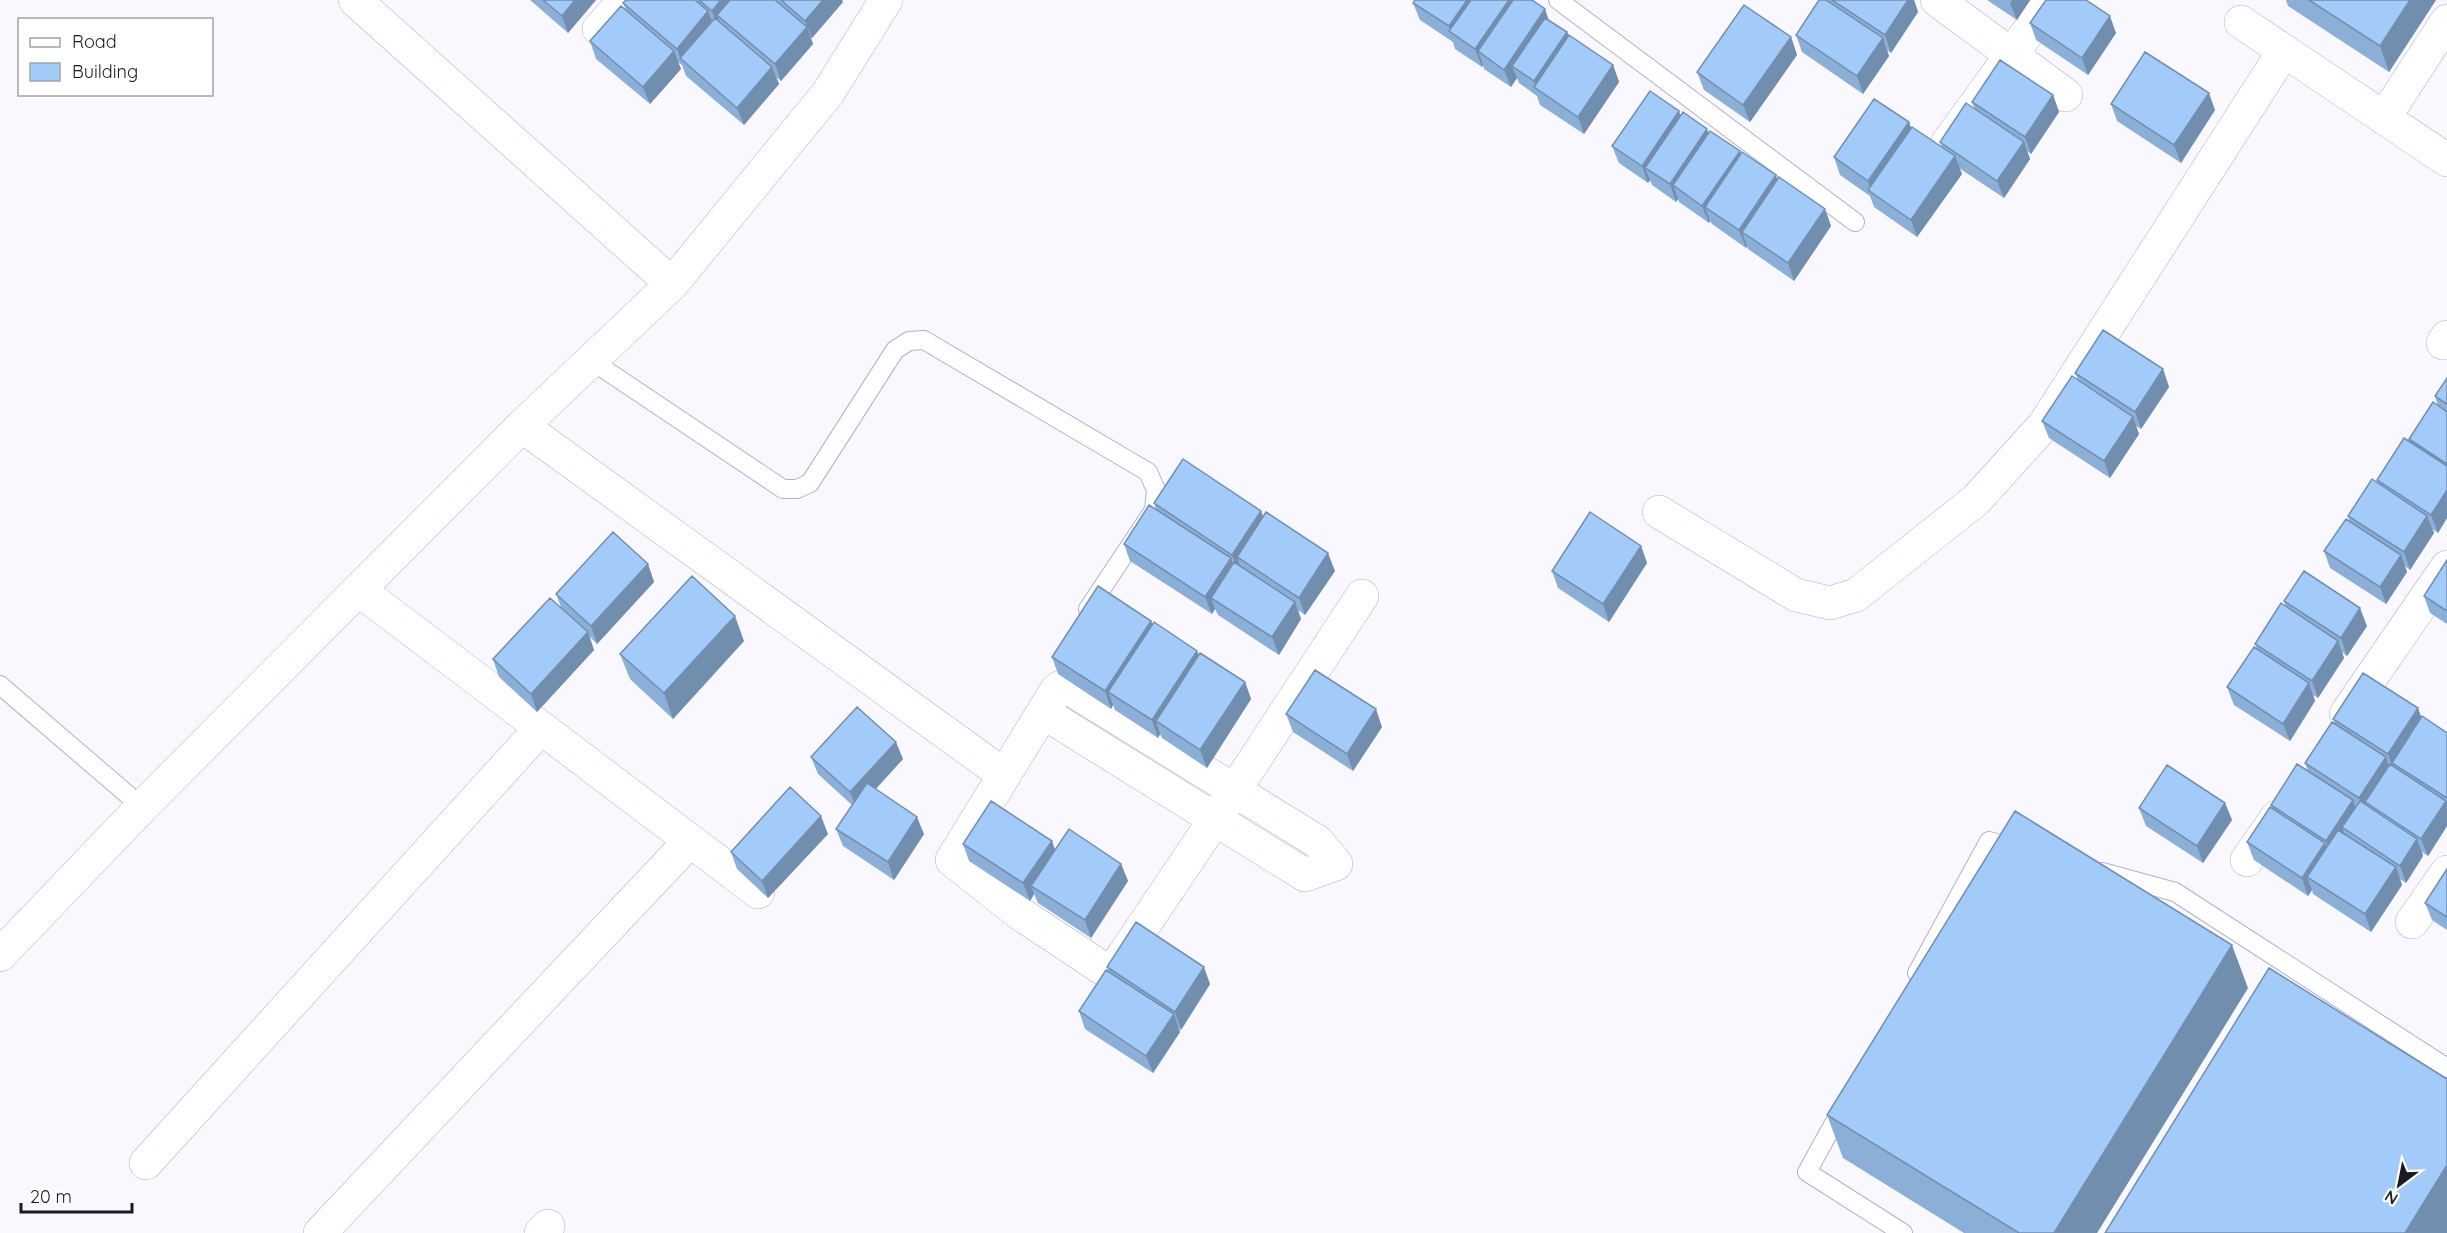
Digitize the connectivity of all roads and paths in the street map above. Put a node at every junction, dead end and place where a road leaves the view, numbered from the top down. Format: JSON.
{"nodes":[{"id":1,"x":356,"y":0,"type":"edge"},
{"id":2,"x":624,"y":0,"type":"edge"},
{"id":3,"x":886,"y":0,"type":"edge"},
{"id":4,"x":1558,"y":0,"type":"edge"},
{"id":5,"x":1937,"y":0,"type":"edge"},
{"id":6,"x":2051,"y":0,"type":"edge"},
{"id":7,"x":2447,"y":21,"type":"edge"},
{"id":8,"x":2241,"y":22,"type":"dead end"},
{"id":9,"x":599,"y":29,"type":"edge"},
{"id":10,"x":2284,"y":51,"type":"junction"},
{"id":11,"x":2011,"y":55,"type":"junction"},
{"id":12,"x":2066,"y":95,"type":"dead end"},
{"id":13,"x":2384,"y":118,"type":"junction"},
{"id":14,"x":1947,"y":144,"type":"edge"},
{"id":15,"x":2447,"y":160,"type":"edge"},
{"id":16,"x":1855,"y":222,"type":"dead end"},
{"id":17,"x":672,"y":285,"type":"junction"},
{"id":18,"x":592,"y":361,"type":"junction"},
{"id":19,"x":522,"y":426,"type":"junction"},
{"id":20,"x":1659,"y":512,"type":"dead end"},
{"id":21,"x":2447,"y":567,"type":"edge"},
{"id":22,"x":359,"y":590,"type":"junction"},
{"id":23,"x":1362,"y":596,"type":"dead end"},
{"id":24,"x":1078,"y":624,"type":"edge"},
{"id":25,"x":0,"y":685,"type":"edge"},
{"id":26,"x":1054,"y":691,"type":"junction"},
{"id":27,"x":541,"y":728,"type":"junction"},
{"id":28,"x":2327,"y":743,"type":"edge"},
{"id":29,"x":1004,"y":775,"type":"junction"},
{"id":30,"x":1234,"y":791,"type":"junction"},
{"id":31,"x":2294,"y":792,"type":"edge"},
{"id":32,"x":142,"y":807,"type":"junction"},
{"id":33,"x":1215,"y":822,"type":"junction"},
{"id":34,"x":690,"y":841,"type":"junction"},
{"id":35,"x":2032,"y":853,"type":"edge"},
{"id":36,"x":2247,"y":860,"type":"edge"},
{"id":37,"x":2087,"y":868,"type":"edge"},
{"id":38,"x":2447,"y":872,"type":"edge"},
{"id":39,"x":758,"y":892,"type":"edge"},
{"id":40,"x":2412,"y":922,"type":"dead end"},
{"id":41,"x":0,"y":955,"type":"edge"},
{"id":42,"x":1909,"y":986,"type":"edge"},
{"id":43,"x":2447,"y":1068,"type":"edge"},
{"id":44,"x":1853,"y":1089,"type":"edge"},
{"id":45,"x":146,"y":1163,"type":"dead end"},
{"id":46,"x":320,"y":1233,"type":"edge"},
{"id":47,"x":1903,"y":1233,"type":"edge"}],
"edges":[{"from":1,"to":17,"type":"street"},
{"from":2,"to":9,"type":"street"},
{"from":3,"to":17,"type":"street"},
{"from":4,"to":16,"type":"lane"},
{"from":5,"to":11,"type":"street"},
{"from":6,"to":11,"type":"street"},
{"from":7,"to":13,"type":"street"},
{"from":8,"to":10,"type":"street"},
{"from":10,"to":13,"type":"street"},
{"from":10,"to":20,"type":"street"},
{"from":11,"to":12,"type":"street"},
{"from":11,"to":14,"type":"street"},
{"from":13,"to":15,"type":"street"},
{"from":17,"to":18,"type":"street"},
{"from":18,"to":19,"type":"street"},
{"from":18,"to":24,"type":"lane"},
{"from":19,"to":22,"type":"street"},
{"from":19,"to":29,"type":"street"},
{"from":21,"to":28,"type":"street"},
{"from":22,"to":27,"type":"street"},
{"from":22,"to":32,"type":"street"},
{"from":23,"to":30,"type":"street"},
{"from":25,"to":32,"type":"lane"},
{"from":26,"to":29,"type":"street"},
{"from":26,"to":30,"type":"street"},
{"from":26,"to":33,"type":"street"},
{"from":27,"to":34,"type":"street"},
{"from":27,"to":45,"type":"street"},
{"from":29,"to":33,"type":"street"},
{"from":30,"to":33,"type":"street"},
{"from":30,"to":33,"type":"street"},
{"from":31,"to":36,"type":"street"},
{"from":32,"to":41,"type":"street"},
{"from":34,"to":39,"type":"street"},
{"from":34,"to":46,"type":"street"},
{"from":35,"to":42,"type":"lane"},
{"from":37,"to":43,"type":"lane"},
{"from":38,"to":40,"type":"street"},
{"from":44,"to":47,"type":"lane"}]}
